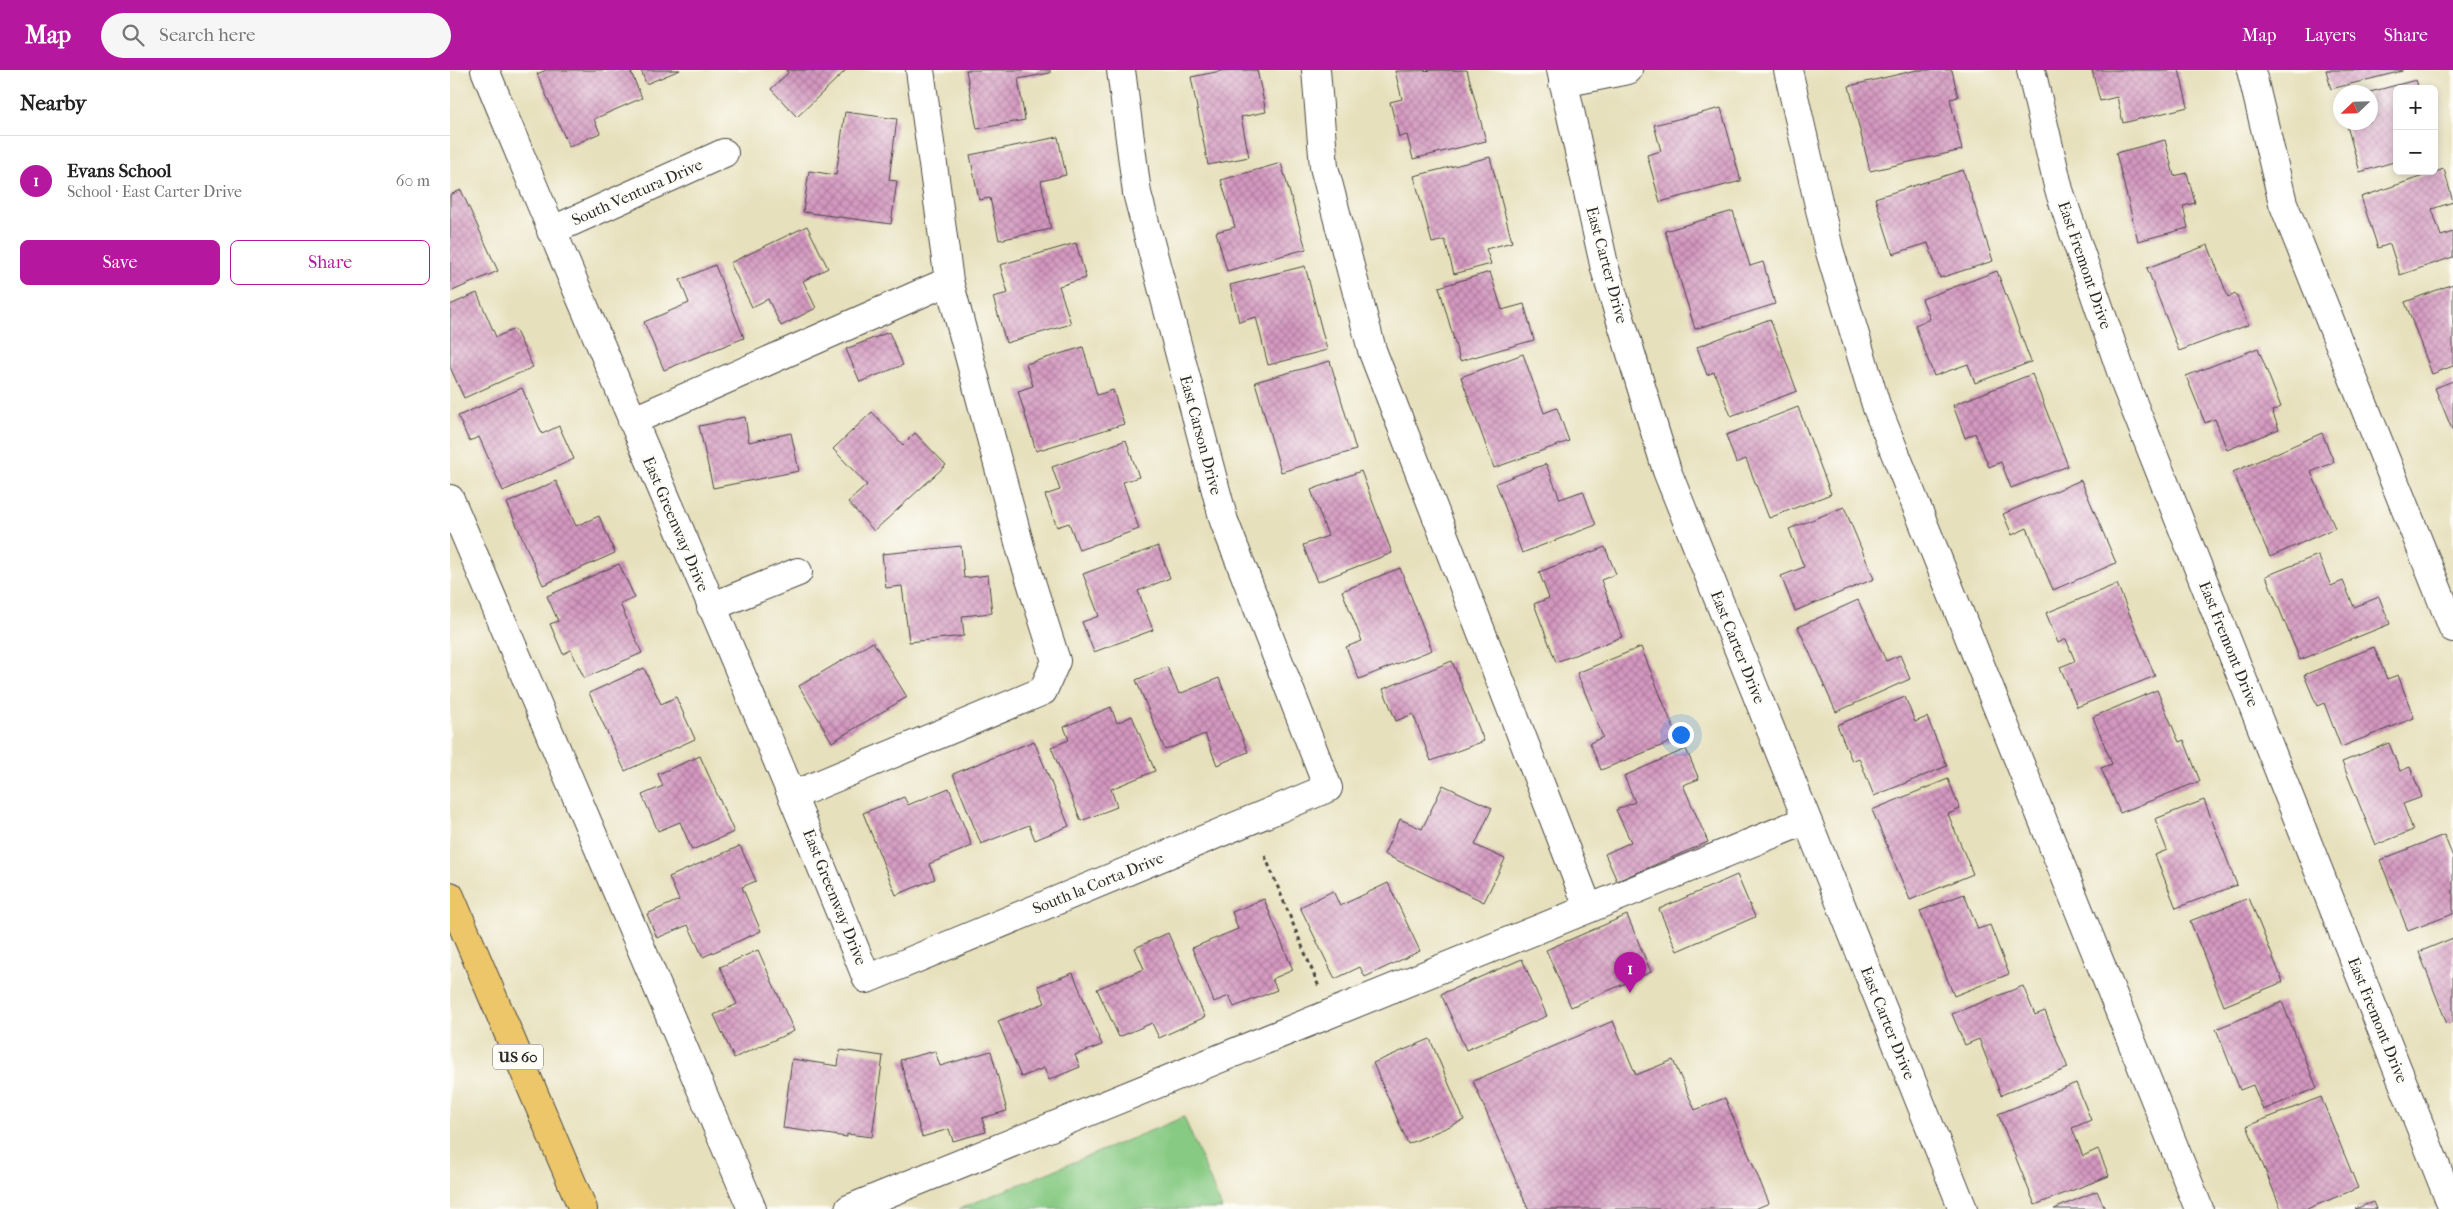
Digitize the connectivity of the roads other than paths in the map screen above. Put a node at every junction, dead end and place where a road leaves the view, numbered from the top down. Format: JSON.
{"nodes":[{"id":1,"x":485,"y":70,"type":"edge"},
{"id":2,"x":920,"y":70,"type":"edge"},
{"id":3,"x":1121,"y":70,"type":"edge"},
{"id":4,"x":1316,"y":70,"type":"edge"},
{"id":5,"x":1628,"y":70,"type":"edge"},
{"id":6,"x":1788,"y":70,"type":"edge"},
{"id":7,"x":2031,"y":70,"type":"edge"},
{"id":8,"x":2251,"y":70,"type":"edge"},
{"id":9,"x":1562,"y":76,"type":"edge"},
{"id":10,"x":724,"y":153,"type":"dead end"},
{"id":11,"x":551,"y":231,"type":"junction"},
{"id":12,"x":949,"y":281,"type":"junction"},
{"id":13,"x":632,"y":421,"type":"junction"},
{"id":14,"x":450,"y":499,"type":"edge"},
{"id":15,"x":798,"y":572,"type":"dead end"},
{"id":16,"x":711,"y":607,"type":"junction"},
{"id":17,"x":2453,"y":628,"type":"edge"},
{"id":18,"x":1328,"y":788,"type":"joint"},
{"id":19,"x":794,"y":795,"type":"junction"},
{"id":20,"x":1807,"y":820,"type":"junction"},
{"id":21,"x":451,"y":898,"type":"edge"},
{"id":22,"x":1588,"y":907,"type":"junction"},
{"id":23,"x":867,"y":979,"type":"joint"},
{"id":24,"x":583,"y":1209,"type":"edge"},
{"id":25,"x":752,"y":1209,"type":"edge"},
{"id":26,"x":849,"y":1209,"type":"edge"},
{"id":27,"x":1963,"y":1209,"type":"edge"},
{"id":28,"x":2198,"y":1209,"type":"edge"},
{"id":29,"x":2453,"y":1209,"type":"edge"}],
"edges":[{"from":1,"to":11,"type":"street","name":"East Greenway Drive"},
{"from":2,"to":12,"type":"street"},
{"from":3,"to":18,"type":"street","name":"East Carson Drive"},
{"from":4,"to":22,"type":"street"},
{"from":5,"to":9,"type":"street"},
{"from":6,"to":28,"type":"street"},
{"from":7,"to":29,"type":"street","name":"East Fremont Drive"},
{"from":8,"to":17,"type":"street"},
{"from":9,"to":20,"type":"street","name":"East Carter Drive"},
{"from":10,"to":11,"type":"street","name":"South Ventura Drive"},
{"from":11,"to":13,"type":"street","name":"East Greenway Drive"},
{"from":12,"to":13,"type":"street"},
{"from":12,"to":19,"type":"street"},
{"from":13,"to":16,"type":"street","name":"East Greenway Drive"},
{"from":14,"to":25,"type":"street"},
{"from":15,"to":16,"type":"street"},
{"from":16,"to":19,"type":"street","name":"East Greenway Drive"},
{"from":18,"to":23,"type":"street","name":"South la Corta Drive"},
{"from":19,"to":23,"type":"street","name":"East Greenway Drive"},
{"from":20,"to":22,"type":"street"},
{"from":20,"to":27,"type":"street","name":"East Carter Drive"},
{"from":21,"to":24,"type":"highway","number":"US 60"},
{"from":22,"to":26,"type":"street"}]}
